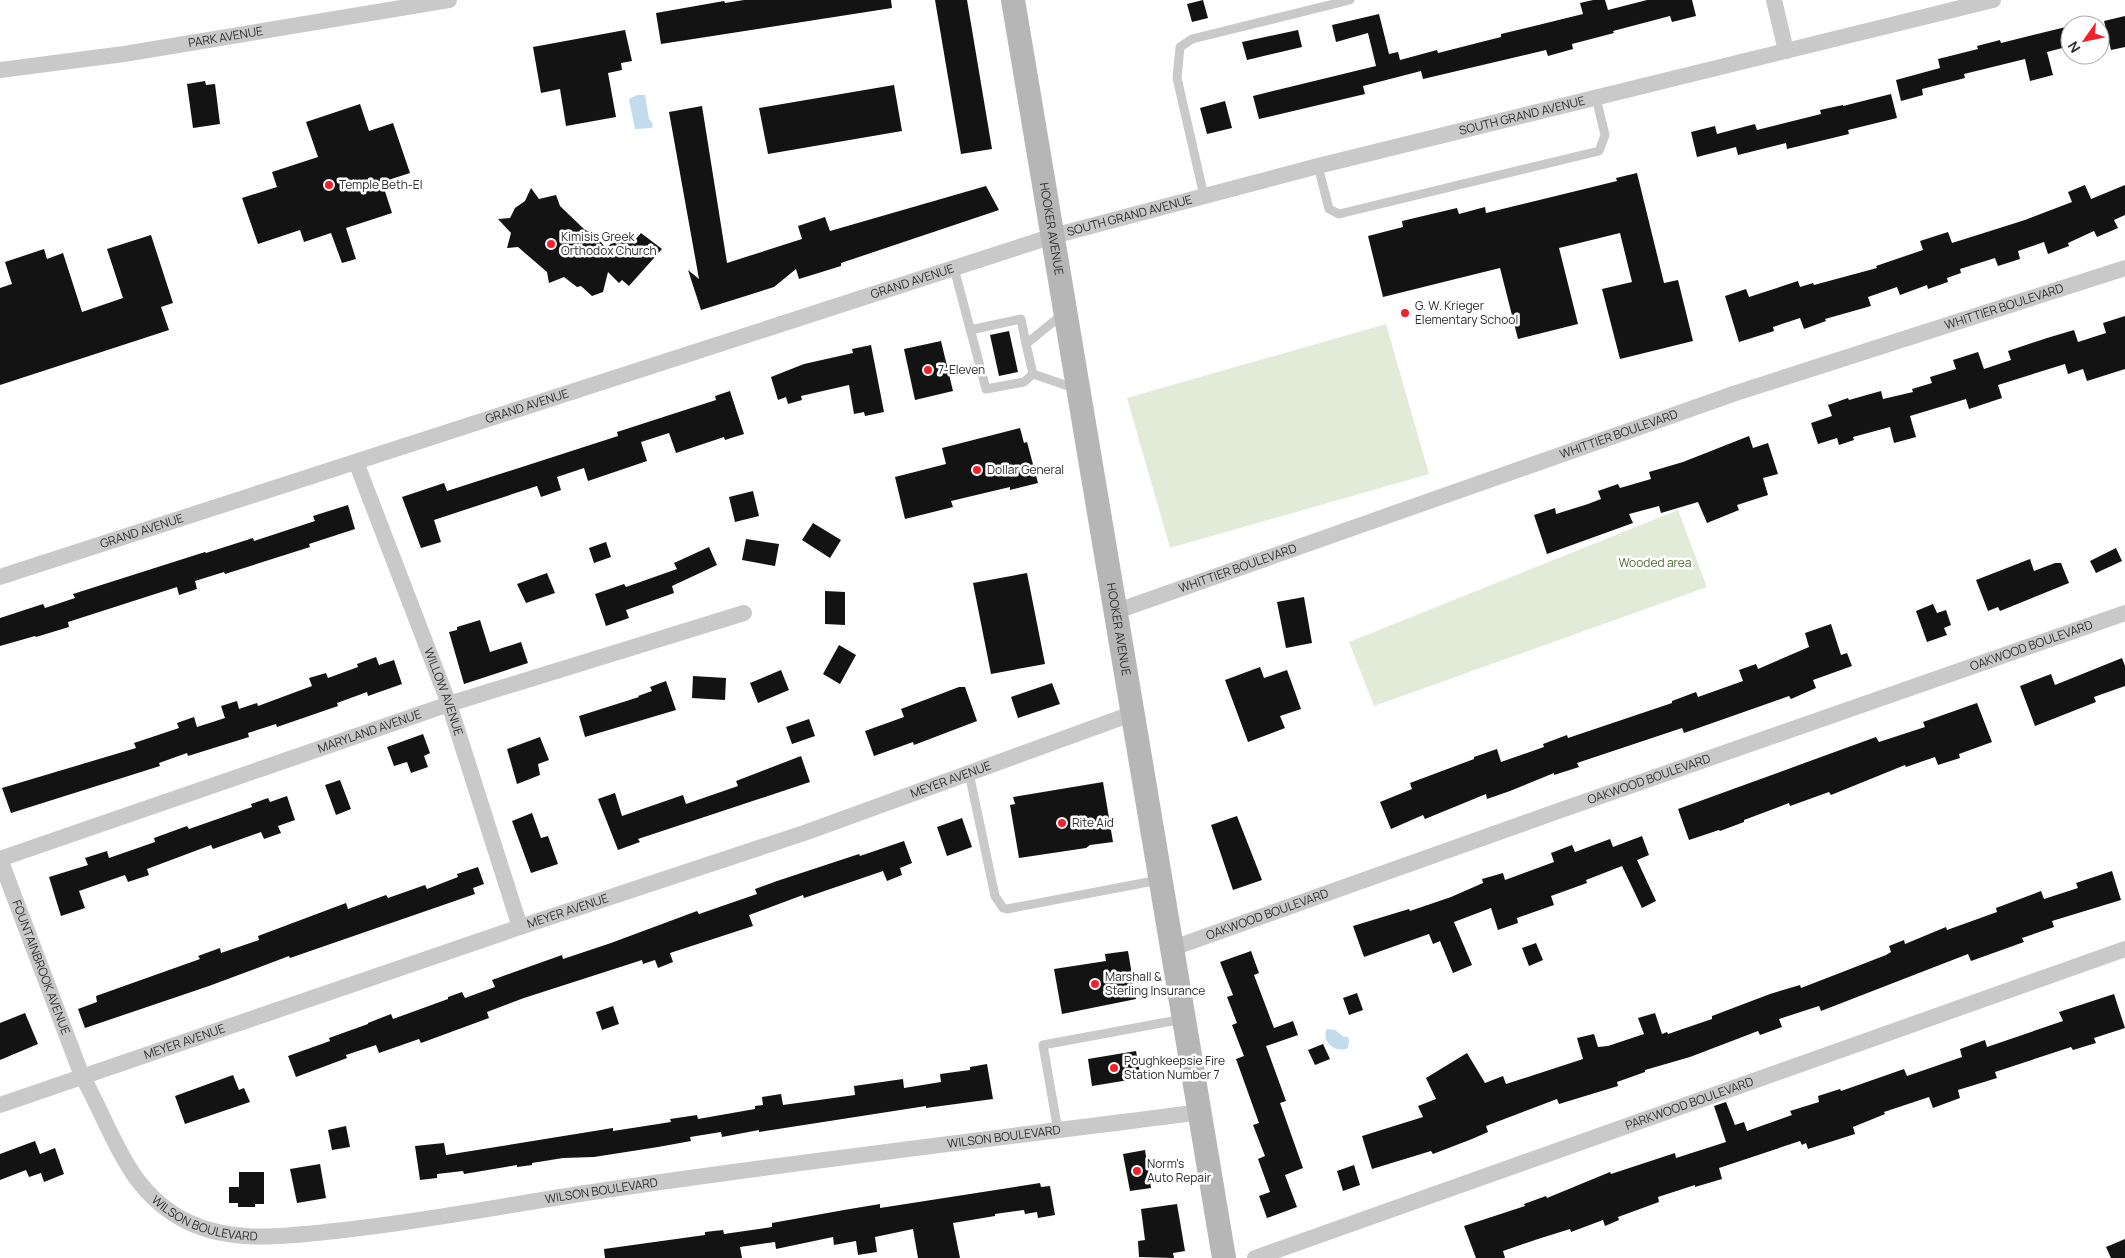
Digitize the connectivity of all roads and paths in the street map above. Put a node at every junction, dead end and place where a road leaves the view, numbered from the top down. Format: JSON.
{"nodes":[{"id":1,"x":449,"y":0,"type":"edge"},
{"id":2,"x":1014,"y":0,"type":"edge"},
{"id":3,"x":1350,"y":0,"type":"edge"},
{"id":4,"x":1774,"y":0,"type":"edge"},
{"id":5,"x":1993,"y":0,"type":"edge"},
{"id":6,"x":1786,"y":51,"type":"junction"},
{"id":7,"x":0,"y":70,"type":"edge"},
{"id":8,"x":1596,"y":98,"type":"junction"},
{"id":9,"x":1318,"y":166,"type":"junction"},
{"id":10,"x":1204,"y":196,"type":"junction"},
{"id":11,"x":1053,"y":236,"type":"junction"},
{"id":12,"x":954,"y":268,"type":"junction"},
{"id":13,"x":2125,"y":268,"type":"edge"},
{"id":14,"x":1066,"y":312,"type":"junction"},
{"id":15,"x":970,"y":330,"type":"junction"},
{"id":16,"x":1026,"y":344,"type":"junction"},
{"id":17,"x":1033,"y":374,"type":"junction"},
{"id":18,"x":1079,"y":390,"type":"junction"},
{"id":19,"x":356,"y":462,"type":"junction"},
{"id":20,"x":0,"y":577,"type":"edge"},
{"id":21,"x":1117,"y":612,"type":"junction"},
{"id":22,"x":744,"y":613,"type":"dead end"},
{"id":23,"x":2125,"y":613,"type":"edge"},
{"id":24,"x":449,"y":704,"type":"junction"},
{"id":25,"x":1134,"y":713,"type":"junction"},
{"id":26,"x":969,"y":773,"type":"junction"},
{"id":27,"x":0,"y":859,"type":"edge"},
{"id":28,"x":1162,"y":880,"type":"junction"},
{"id":29,"x":6,"y":895,"type":"edge"},
{"id":30,"x":520,"y":927,"type":"junction"},
{"id":31,"x":1173,"y":948,"type":"junction"},
{"id":32,"x":2125,"y":949,"type":"edge"},
{"id":33,"x":1185,"y":1019,"type":"junction"},
{"id":34,"x":82,"y":1076,"type":"junction"},
{"id":35,"x":0,"y":1106,"type":"edge"},
{"id":36,"x":1201,"y":1112,"type":"junction"},
{"id":37,"x":1058,"y":1131,"type":"junction"},
{"id":38,"x":1224,"y":1258,"type":"edge"},
{"id":39,"x":1255,"y":1258,"type":"edge"}],
"edges":[{"from":1,"to":7,"type":"street","name":"PARK AVENUE"},
{"from":2,"to":11,"type":"street","name":"HOOKER AVENUE"},
{"from":3,"to":10,"type":"lane"},
{"from":4,"to":6,"type":"street"},
{"from":5,"to":6,"type":"street","name":"SOUTH GRAND AVENUE"},
{"from":6,"to":8,"type":"street","name":"SOUTH GRAND AVENUE"},
{"from":8,"to":9,"type":"street","name":"SOUTH GRAND AVENUE"},
{"from":8,"to":9,"type":"lane"},
{"from":9,"to":10,"type":"street","name":"SOUTH GRAND AVENUE"},
{"from":10,"to":11,"type":"street","name":"SOUTH GRAND AVENUE"},
{"from":11,"to":12,"type":"street","name":"GRAND AVENUE"},
{"from":11,"to":14,"type":"street","name":"HOOKER AVENUE"},
{"from":12,"to":15,"type":"lane"},
{"from":12,"to":19,"type":"street","name":"GRAND AVENUE"},
{"from":13,"to":21,"type":"street","name":"WHITTIER BOULEVARD"},
{"from":14,"to":16,"type":"lane"},
{"from":14,"to":18,"type":"street","name":"HOOKER AVENUE"},
{"from":15,"to":16,"type":"lane"},
{"from":15,"to":17,"type":"lane"},
{"from":16,"to":17,"type":"lane"},
{"from":17,"to":18,"type":"lane"},
{"from":18,"to":21,"type":"street","name":"HOOKER AVENUE"},
{"from":19,"to":20,"type":"street","name":"GRAND AVENUE"},
{"from":19,"to":24,"type":"street","name":"WILLOW AVENUE"},
{"from":21,"to":25,"type":"street","name":"HOOKER AVENUE"},
{"from":22,"to":24,"type":"street","name":"MARYLAND AVENUE"},
{"from":23,"to":31,"type":"street","name":"OAKWOOD BOULEVARD"},
{"from":24,"to":27,"type":"street","name":"MARYLAND AVENUE"},
{"from":24,"to":30,"type":"street","name":"WILLOW AVENUE"},
{"from":25,"to":26,"type":"street","name":"MEYER AVENUE"},
{"from":25,"to":28,"type":"street","name":"HOOKER AVENUE"},
{"from":26,"to":28,"type":"lane"},
{"from":26,"to":30,"type":"street","name":"MEYER AVENUE"},
{"from":27,"to":29,"type":"street","name":"FOUNTAINBROOK AVENUE"},
{"from":28,"to":31,"type":"street","name":"HOOKER AVENUE"},
{"from":29,"to":34,"type":"street","name":"FOUNTAINBROOK AVENUE"},
{"from":30,"to":34,"type":"street","name":"MEYER AVENUE"},
{"from":31,"to":33,"type":"street","name":"HOOKER AVENUE"},
{"from":32,"to":39,"type":"street","name":"PARKWOOD BOULEVARD"},
{"from":33,"to":36,"type":"street","name":"HOOKER AVENUE"},
{"from":33,"to":37,"type":"lane"},
{"from":34,"to":35,"type":"street","name":"MEYER AVENUE"},
{"from":34,"to":37,"type":"street","name":"WILSON BOULEVARD"},
{"from":36,"to":37,"type":"street","name":"WILSON BOULEVARD"},
{"from":36,"to":38,"type":"street","name":"HOOKER AVENUE"}]}
